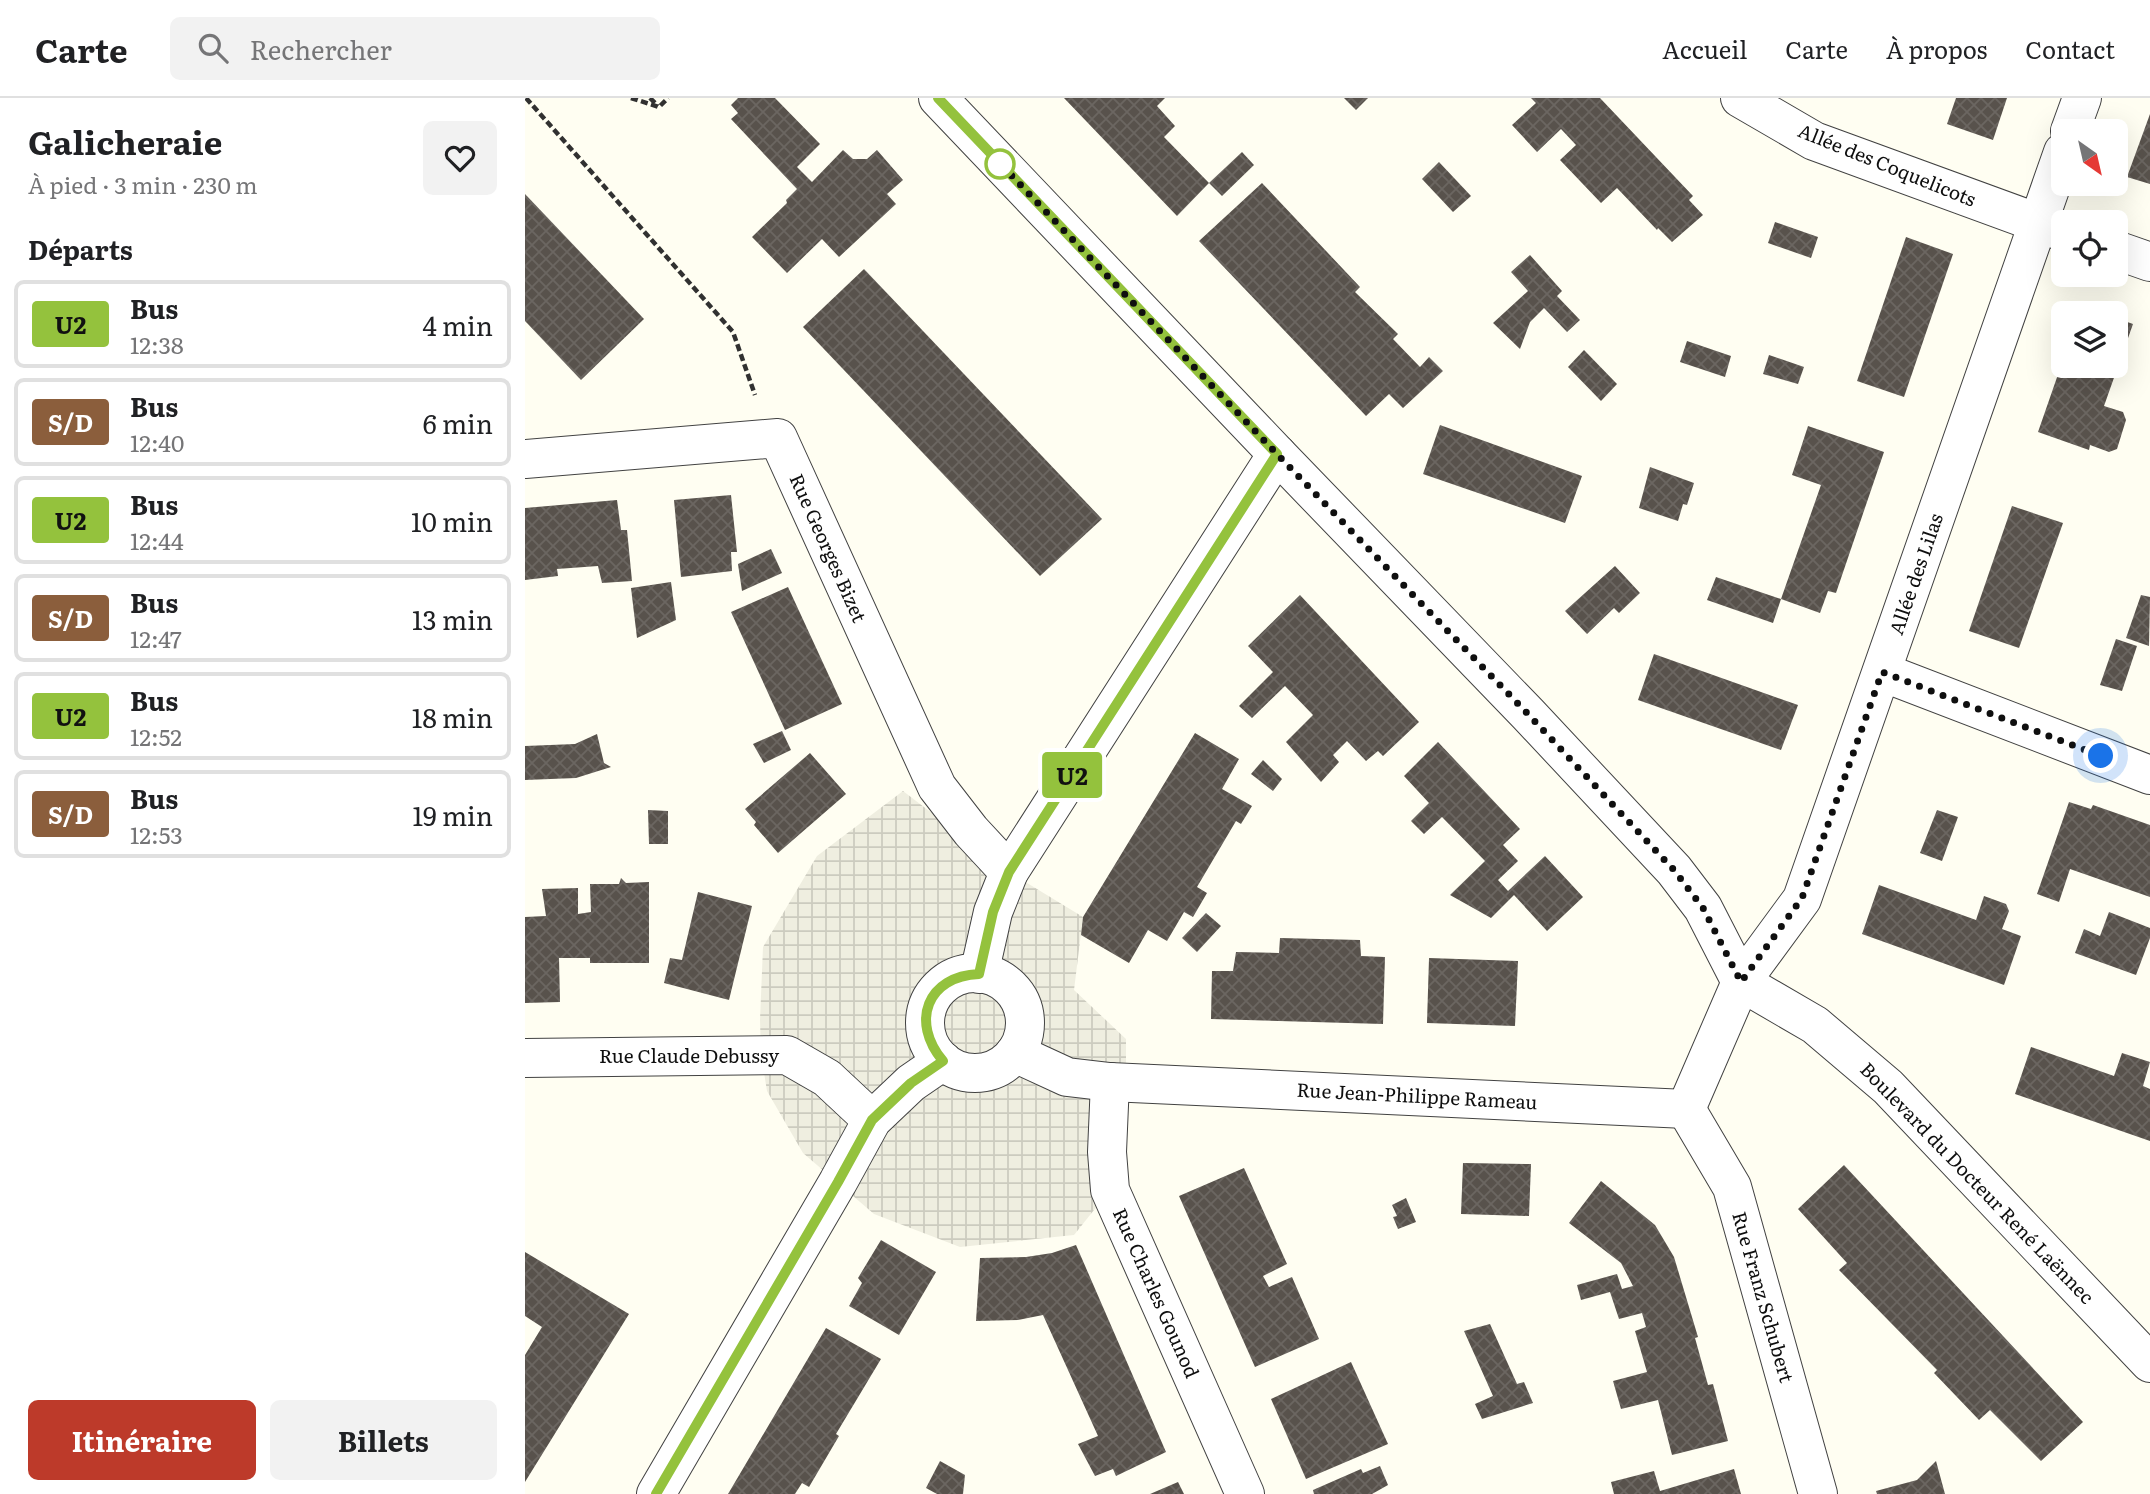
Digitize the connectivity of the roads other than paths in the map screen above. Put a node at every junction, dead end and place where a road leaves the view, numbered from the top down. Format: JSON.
{"nodes":[{"id":1,"x":938,"y":98,"type":"edge"},
{"id":2,"x":1740,"y":98,"type":"edge"},
{"id":3,"x":2082,"y":98,"type":"edge"},
{"id":4,"x":2074,"y":119,"type":"edge"},
{"id":5,"x":2051,"y":228,"type":"edge"},
{"id":6,"x":2128,"y":254,"type":"edge"},
{"id":7,"x":2150,"y":262,"type":"edge"},
{"id":8,"x":1277,"y":454,"type":"junction"},
{"id":9,"x":525,"y":459,"type":"edge"},
{"id":10,"x":1882,"y":672,"type":"junction"},
{"id":11,"x":2150,"y":775,"type":"edge"},
{"id":12,"x":1009,"y":872,"type":"junction"},
{"id":13,"x":979,"y":974,"type":"junction"},
{"id":14,"x":1741,"y":982,"type":"junction"},
{"id":15,"x":1015,"y":1053,"type":"junction"},
{"id":16,"x":525,"y":1058,"type":"edge"},
{"id":17,"x":943,"y":1061,"type":"junction"},
{"id":18,"x":1110,"y":1082,"type":"junction"},
{"id":19,"x":1686,"y":1109,"type":"junction"},
{"id":20,"x":872,"y":1120,"type":"junction"},
{"id":21,"x":2150,"y":1363,"type":"edge"},
{"id":22,"x":656,"y":1494,"type":"edge"},
{"id":23,"x":1245,"y":1494,"type":"edge"},
{"id":24,"x":1818,"y":1494,"type":"edge"}],
"edges":[{"from":1,"to":8,"type":"street"},
{"from":2,"to":5,"type":"street","name":"Allée des Coquelicots"},
{"from":3,"to":4,"type":"street"},
{"from":5,"to":10,"type":"street","name":"Allée des Lilas"},
{"from":6,"to":7,"type":"street"},
{"from":8,"to":12,"type":"street"},
{"from":8,"to":14,"type":"street"},
{"from":9,"to":12,"type":"street","name":"Rue Georges Bizet"},
{"from":10,"to":11,"type":"street"},
{"from":10,"to":14,"type":"street","name":"Allée des Lilas"},
{"from":12,"to":13,"type":"street"},
{"from":13,"to":15,"type":"street"},
{"from":13,"to":17,"type":"street"},
{"from":14,"to":19,"type":"street"},
{"from":14,"to":21,"type":"street","name":"Boulevard du Docteur René Laënnec"},
{"from":15,"to":17,"type":"street"},
{"from":15,"to":18,"type":"street","name":"Rue Jean-Philippe Rameau"},
{"from":16,"to":20,"type":"street","name":"Rue Claude Debussy"},
{"from":17,"to":20,"type":"street"},
{"from":18,"to":19,"type":"street","name":"Rue Jean-Philippe Rameau"},
{"from":18,"to":23,"type":"street","name":"Rue Charles Gounod"},
{"from":19,"to":24,"type":"street","name":"Rue Franz Schubert"},
{"from":20,"to":22,"type":"street"}]}
